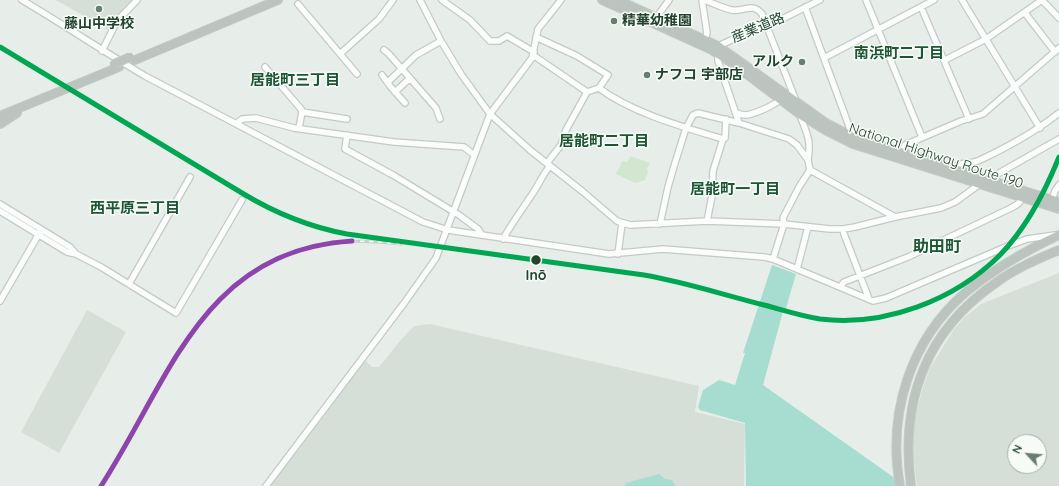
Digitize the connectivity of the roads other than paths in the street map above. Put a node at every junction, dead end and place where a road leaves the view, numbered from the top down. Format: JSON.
{"nodes":[{"id":1,"x":22,"y":0,"type":"edge"},
{"id":2,"x":137,"y":0,"type":"edge"},
{"id":3,"x":265,"y":0,"type":"edge"},
{"id":4,"x":278,"y":0,"type":"edge"},
{"id":5,"x":393,"y":0,"type":"edge"},
{"id":6,"x":420,"y":0,"type":"edge"},
{"id":7,"x":442,"y":0,"type":"edge"},
{"id":8,"x":561,"y":0,"type":"edge"},
{"id":9,"x":602,"y":0,"type":"edge"},
{"id":10,"x":618,"y":0,"type":"edge"},
{"id":11,"x":669,"y":0,"type":"edge"},
{"id":12,"x":703,"y":0,"type":"edge"},
{"id":13,"x":820,"y":0,"type":"edge"},
{"id":14,"x":866,"y":0,"type":"edge"},
{"id":15,"x":934,"y":0,"type":"edge"},
{"id":16,"x":962,"y":0,"type":"edge"},
{"id":17,"x":1042,"y":0,"type":"edge"},
{"id":18,"x":298,"y":4,"type":"dead end"},
{"id":19,"x":805,"y":7,"type":"junction"},
{"id":20,"x":921,"y":7,"type":"junction"},
{"id":21,"x":1025,"y":13,"type":"junction"},
{"id":22,"x":656,"y":18,"type":"junction"},
{"id":23,"x":1059,"y":18,"type":"edge"},
{"id":24,"x":766,"y":27,"type":"junction"},
{"id":25,"x":878,"y":29,"type":"junction"},
{"id":26,"x":536,"y":37,"type":"junction"},
{"id":27,"x":986,"y":39,"type":"junction"},
{"id":28,"x":705,"y":40,"type":"junction"},
{"id":29,"x":441,"y":41,"type":"junction"},
{"id":30,"x":102,"y":50,"type":"junction"},
{"id":31,"x":384,"y":50,"type":"dead end"},
{"id":32,"x":716,"y":50,"type":"junction"},
{"id":33,"x":1057,"y":50,"type":"edge"},
{"id":34,"x":341,"y":53,"type":"junction"},
{"id":35,"x":534,"y":54,"type":"junction"},
{"id":36,"x":824,"y":58,"type":"junction"},
{"id":37,"x":132,"y":59,"type":"junction"},
{"id":38,"x":945,"y":60,"type":"junction"},
{"id":39,"x":265,"y":67,"type":"dead end"},
{"id":40,"x":402,"y":69,"type":"junction"},
{"id":41,"x":358,"y":74,"type":"dead end"},
{"id":42,"x":382,"y":75,"type":"dead end"},
{"id":43,"x":410,"y":78,"type":"junction"},
{"id":44,"x":388,"y":82,"type":"junction"},
{"id":45,"x":66,"y":86,"type":"junction"},
{"id":46,"x":1014,"y":87,"type":"junction"},
{"id":47,"x":599,"y":88,"type":"junction"},
{"id":48,"x":395,"y":92,"type":"junction"},
{"id":49,"x":587,"y":92,"type":"junction"},
{"id":50,"x":781,"y":99,"type":"junction"},
{"id":51,"x":405,"y":103,"type":"dead end"},
{"id":52,"x":31,"y":104,"type":"junction"},
{"id":53,"x":798,"y":109,"type":"junction"},
{"id":54,"x":0,"y":112,"type":"edge"},
{"id":55,"x":302,"y":112,"type":"junction"},
{"id":56,"x":737,"y":113,"type":"junction"},
{"id":57,"x":1059,"y":113,"type":"edge"},
{"id":58,"x":490,"y":114,"type":"junction"},
{"id":59,"x":0,"y":116,"type":"edge"},
{"id":60,"x":347,"y":119,"type":"dead end"},
{"id":61,"x":440,"y":119,"type":"dead end"},
{"id":62,"x":726,"y":119,"type":"junction"},
{"id":63,"x":969,"y":119,"type":"junction"},
{"id":64,"x":237,"y":123,"type":"junction"},
{"id":65,"x":739,"y":123,"type":"junction"},
{"id":66,"x":0,"y":124,"type":"edge"},
{"id":67,"x":817,"y":125,"type":"junction"},
{"id":68,"x":299,"y":128,"type":"junction"},
{"id":69,"x":686,"y":128,"type":"junction"},
{"id":70,"x":1040,"y":128,"type":"junction"},
{"id":71,"x":347,"y":135,"type":"junction"},
{"id":72,"x":808,"y":136,"type":"junction"},
{"id":73,"x":853,"y":137,"type":"junction"},
{"id":74,"x":922,"y":137,"type":"junction"},
{"id":75,"x":723,"y":139,"type":"junction"},
{"id":76,"x":1059,"y":139,"type":"edge"},
{"id":77,"x":474,"y":155,"type":"junction"},
{"id":78,"x":899,"y":156,"type":"junction"},
{"id":79,"x":808,"y":160,"type":"junction"},
{"id":80,"x":549,"y":165,"type":"junction"},
{"id":81,"x":952,"y":169,"type":"junction"},
{"id":82,"x":810,"y":170,"type":"junction"},
{"id":83,"x":190,"y":177,"type":"dead end"},
{"id":84,"x":984,"y":182,"type":"junction"},
{"id":85,"x":1059,"y":185,"type":"edge"},
{"id":86,"x":1024,"y":195,"type":"junction"},
{"id":87,"x":242,"y":200,"type":"dead end"},
{"id":88,"x":1056,"y":201,"type":"edge"},
{"id":89,"x":0,"y":204,"type":"edge"},
{"id":90,"x":1059,"y":209,"type":"edge"},
{"id":91,"x":0,"y":211,"type":"edge"},
{"id":92,"x":454,"y":212,"type":"junction"},
{"id":93,"x":895,"y":217,"type":"junction"},
{"id":94,"x":707,"y":221,"type":"junction"},
{"id":95,"x":622,"y":223,"type":"junction"},
{"id":96,"x":660,"y":224,"type":"junction"},
{"id":97,"x":784,"y":224,"type":"junction"},
{"id":98,"x":808,"y":227,"type":"junction"},
{"id":99,"x":843,"y":229,"type":"junction"},
{"id":100,"x":448,"y":230,"type":"junction"},
{"id":101,"x":40,"y":232,"type":"junction"},
{"id":102,"x":1059,"y":234,"type":"edge"},
{"id":103,"x":482,"y":236,"type":"junction"},
{"id":104,"x":504,"y":239,"type":"junction"},
{"id":105,"x":1059,"y":250,"type":"edge"},
{"id":106,"x":618,"y":254,"type":"junction"},
{"id":107,"x":773,"y":259,"type":"junction"},
{"id":108,"x":796,"y":269,"type":"junction"},
{"id":109,"x":859,"y":276,"type":"junction"},
{"id":110,"x":129,"y":284,"type":"junction"},
{"id":111,"x":840,"y":287,"type":"junction"},
{"id":112,"x":868,"y":300,"type":"junction"},
{"id":113,"x":0,"y":302,"type":"edge"},
{"id":114,"x":266,"y":486,"type":"edge"},
{"id":115,"x":900,"y":486,"type":"edge"},
{"id":116,"x":911,"y":486,"type":"edge"}],
"edges":[{"from":1,"to":30,"type":"street"},
{"from":2,"to":30,"type":"street"},
{"from":3,"to":37,"type":"highway"},
{"from":4,"to":37,"type":"highway"},
{"from":5,"to":34,"type":"street"},
{"from":6,"to":29,"type":"street"},
{"from":7,"to":35,"type":"street"},
{"from":8,"to":26,"type":"street"},
{"from":9,"to":32,"type":"highway","name":"National Highway Route 190"},
{"from":10,"to":22,"type":"highway","name":"National Highway Route 190"},
{"from":11,"to":22,"type":"street"},
{"from":12,"to":24,"type":"street"},
{"from":12,"to":28,"type":"street"},
{"from":13,"to":19,"type":"street","name":"産業道路"},
{"from":14,"to":25,"type":"street"},
{"from":15,"to":20,"type":"street"},
{"from":16,"to":27,"type":"street"},
{"from":17,"to":21,"type":"street"},
{"from":17,"to":23,"type":"street"},
{"from":18,"to":34,"type":"street"},
{"from":19,"to":24,"type":"street","name":"産業道路"},
{"from":19,"to":36,"type":"street"},
{"from":20,"to":25,"type":"street"},
{"from":20,"to":38,"type":"street"},
{"from":21,"to":27,"type":"street"},
{"from":21,"to":33,"type":"street"},
{"from":22,"to":28,"type":"highway","name":"National Highway Route 190"},
{"from":24,"to":32,"type":"street","name":"産業道路"},
{"from":24,"to":53,"type":"street"},
{"from":25,"to":36,"type":"street"},
{"from":25,"to":74,"type":"street"},
{"from":26,"to":35,"type":"street"},
{"from":26,"to":47,"type":"street"},
{"from":27,"to":38,"type":"street"},
{"from":27,"to":46,"type":"street"},
{"from":28,"to":32,"type":"highway","name":"National Highway Route 190"},
{"from":29,"to":40,"type":"street"},
{"from":29,"to":58,"type":"street"},
{"from":30,"to":64,"type":"street"},
{"from":31,"to":40,"type":"street"},
{"from":32,"to":50,"type":"highway","name":"National Highway Route 190"},
{"from":32,"to":53,"type":"highway","name":"National Highway Route 190"},
{"from":32,"to":56,"type":"street"},
{"from":33,"to":46,"type":"street"},
{"from":34,"to":41,"type":"street"},
{"from":35,"to":49,"type":"street"},
{"from":35,"to":58,"type":"street"},
{"from":36,"to":73,"type":"street"},
{"from":37,"to":45,"type":"highway","bridge":true},
{"from":38,"to":63,"type":"street"},
{"from":39,"to":55,"type":"street"},
{"from":40,"to":43,"type":"street"},
{"from":40,"to":44,"type":"street"},
{"from":42,"to":44,"type":"street"},
{"from":43,"to":48,"type":"street"},
{"from":43,"to":61,"type":"street"},
{"from":44,"to":48,"type":"street"},
{"from":45,"to":52,"type":"highway"},
{"from":45,"to":54,"type":"highway"},
{"from":46,"to":63,"type":"street"},
{"from":46,"to":70,"type":"street"},
{"from":47,"to":49,"type":"street"},
{"from":47,"to":69,"type":"street"},
{"from":48,"to":51,"type":"street"},
{"from":49,"to":80,"type":"street"},
{"from":50,"to":53,"type":"highway","name":"National Highway Route 190"},
{"from":50,"to":56,"type":"street"},
{"from":52,"to":59,"type":"highway"},
{"from":52,"to":66,"type":"highway"},
{"from":53,"to":67,"type":"highway","name":"National Highway Route 190"},
{"from":53,"to":72,"type":"street"},
{"from":53,"to":73,"type":"highway","name":"National Highway Route 190"},
{"from":55,"to":60,"type":"street"},
{"from":55,"to":68,"type":"street"},
{"from":56,"to":65,"type":"street"},
{"from":57,"to":70,"type":"street"},
{"from":58,"to":77,"type":"street"},
{"from":58,"to":80,"type":"street"},
{"from":62,"to":65,"type":"street"},
{"from":62,"to":69,"type":"street"},
{"from":62,"to":75,"type":"street"},
{"from":63,"to":74,"type":"street"},
{"from":64,"to":68,"type":"street"},
{"from":64,"to":100,"type":"street"},
{"from":65,"to":79,"type":"street"},
{"from":67,"to":72,"type":"street"},
{"from":67,"to":78,"type":"highway","name":"National Highway Route 190"},
{"from":68,"to":71,"type":"street"},
{"from":69,"to":75,"type":"street"},
{"from":69,"to":96,"type":"street"},
{"from":70,"to":81,"type":"street"},
{"from":71,"to":77,"type":"street"},
{"from":71,"to":92,"type":"street"},
{"from":72,"to":79,"type":"street"},
{"from":73,"to":78,"type":"highway","name":"National Highway Route 190"},
{"from":74,"to":78,"type":"street"},
{"from":75,"to":94,"type":"street"},
{"from":76,"to":84,"type":"street"},
{"from":77,"to":92,"type":"street"},
{"from":78,"to":81,"type":"highway","name":"National Highway Route 190"},
{"from":78,"to":84,"type":"highway","name":"National Highway Route 190"},
{"from":79,"to":82,"type":"street"},
{"from":80,"to":95,"type":"street"},
{"from":80,"to":104,"type":"street"},
{"from":81,"to":84,"type":"highway","name":"National Highway Route 190"},
{"from":82,"to":93,"type":"street"},
{"from":82,"to":97,"type":"street"},
{"from":83,"to":110,"type":"street"},
{"from":84,"to":86,"type":"highway","name":"National Highway Route 190"},
{"from":84,"to":93,"type":"street"},
{"from":85,"to":88,"type":"street"},
{"from":86,"to":88,"type":"highway","name":"National Highway Route 190"},
{"from":86,"to":90,"type":"highway","name":"National Highway Route 190"},
{"from":86,"to":109,"type":"street"},
{"from":87,"to":110,"type":"street"},
{"from":89,"to":101,"type":"street"},
{"from":91,"to":101,"type":"street"},
{"from":92,"to":100,"type":"street"},
{"from":92,"to":103,"type":"street"},
{"from":93,"to":99,"type":"street"},
{"from":94,"to":96,"type":"street"},
{"from":94,"to":97,"type":"street"},
{"from":95,"to":96,"type":"street"},
{"from":95,"to":106,"type":"street"},
{"from":97,"to":98,"type":"street"},
{"from":97,"to":107,"type":"street"},
{"from":98,"to":99,"type":"street"},
{"from":98,"to":108,"type":"street"},
{"from":99,"to":109,"type":"street"},
{"from":100,"to":103,"type":"street"},
{"from":100,"to":114,"type":"street"},
{"from":101,"to":110,"type":"street"},
{"from":101,"to":113,"type":"street"},
{"from":102,"to":112,"type":"street"},
{"from":102,"to":115,"type":"highway"},
{"from":103,"to":104,"type":"street"},
{"from":104,"to":106,"type":"street"},
{"from":105,"to":116,"type":"highway"},
{"from":106,"to":107,"type":"street"},
{"from":107,"to":108,"type":"street"},
{"from":108,"to":111,"type":"street"},
{"from":109,"to":111,"type":"street"},
{"from":109,"to":112,"type":"street"},
{"from":111,"to":112,"type":"street"}]}
